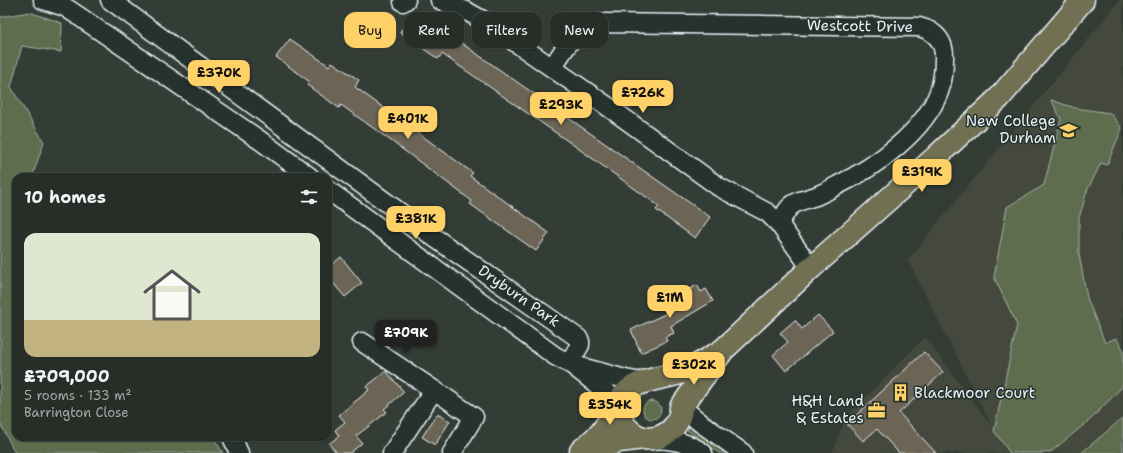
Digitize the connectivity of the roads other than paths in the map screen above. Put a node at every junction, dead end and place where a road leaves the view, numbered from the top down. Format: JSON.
{"nodes":[{"id":1,"x":43,"y":0,"type":"edge"},
{"id":2,"x":110,"y":0,"type":"edge"},
{"id":3,"x":440,"y":0,"type":"edge"},
{"id":4,"x":1083,"y":0,"type":"edge"},
{"id":5,"x":62,"y":3,"type":"edge"},
{"id":6,"x":552,"y":68,"type":"junction"},
{"id":7,"x":276,"y":121,"type":"junction"},
{"id":8,"x":261,"y":141,"type":"junction"},
{"id":9,"x":305,"y":173,"type":"edge"},
{"id":10,"x":332,"y":193,"type":"edge"},
{"id":11,"x":779,"y":224,"type":"junction"},
{"id":12,"x":435,"y":238,"type":"junction"},
{"id":13,"x":421,"y":258,"type":"junction"},
{"id":14,"x":811,"y":268,"type":"junction"},
{"id":15,"x":362,"y":342,"type":"dead end"},
{"id":16,"x":723,"y":350,"type":"junction"},
{"id":17,"x":570,"y":364,"type":"junction"},
{"id":18,"x":646,"y":382,"type":"junction"},
{"id":19,"x":434,"y":390,"type":"junction"},
{"id":20,"x":681,"y":407,"type":"junction"},
{"id":21,"x":617,"y":409,"type":"junction"},
{"id":22,"x":648,"y":439,"type":"junction"},
{"id":23,"x":234,"y":441,"type":"edge"},
{"id":24,"x":239,"y":453,"type":"edge"},
{"id":25,"x":392,"y":453,"type":"edge"},
{"id":26,"x":452,"y":453,"type":"edge"},
{"id":27,"x":579,"y":453,"type":"edge"},
{"id":28,"x":586,"y":453,"type":"edge"},
{"id":29,"x":704,"y":453,"type":"edge"},
{"id":30,"x":743,"y":453,"type":"edge"}],
"edges":[{"from":1,"to":5,"type":"street"},
{"from":2,"to":7,"type":"street","name":"Dryburn Park"},
{"from":3,"to":6,"type":"street"},
{"from":4,"to":14,"type":"main road"},
{"from":5,"to":8,"type":"street"},
{"from":6,"to":11,"type":"street"},
{"from":6,"to":11,"type":"street","name":"Westcott Drive"},
{"from":7,"to":8,"type":"street"},
{"from":7,"to":12,"type":"street","name":"Dryburn Park"},
{"from":8,"to":9,"type":"street"},
{"from":10,"to":13,"type":"street","name":"Dryburn Park"},
{"from":11,"to":14,"type":"street"},
{"from":12,"to":13,"type":"street"},
{"from":12,"to":17,"type":"street","name":"Dryburn Park"},
{"from":13,"to":17,"type":"street","name":"Dryburn Park"},
{"from":14,"to":16,"type":"main road"},
{"from":15,"to":19,"type":"street"},
{"from":16,"to":18,"type":"main road"},
{"from":16,"to":20,"type":"main road"},
{"from":17,"to":18,"type":"street","name":"Dryburn Park"},
{"from":17,"to":21,"type":"street","name":"Dryburn Park"},
{"from":18,"to":20,"type":"main road"},
{"from":18,"to":21,"type":"main road"},
{"from":19,"to":25,"type":"street"},
{"from":19,"to":26,"type":"street"},
{"from":20,"to":22,"type":"main road"},
{"from":20,"to":30,"type":"street"},
{"from":21,"to":22,"type":"main road"},
{"from":21,"to":27,"type":"main road"},
{"from":22,"to":28,"type":"main road"},
{"from":22,"to":29,"type":"street"},
{"from":23,"to":24,"type":"street"}]}
